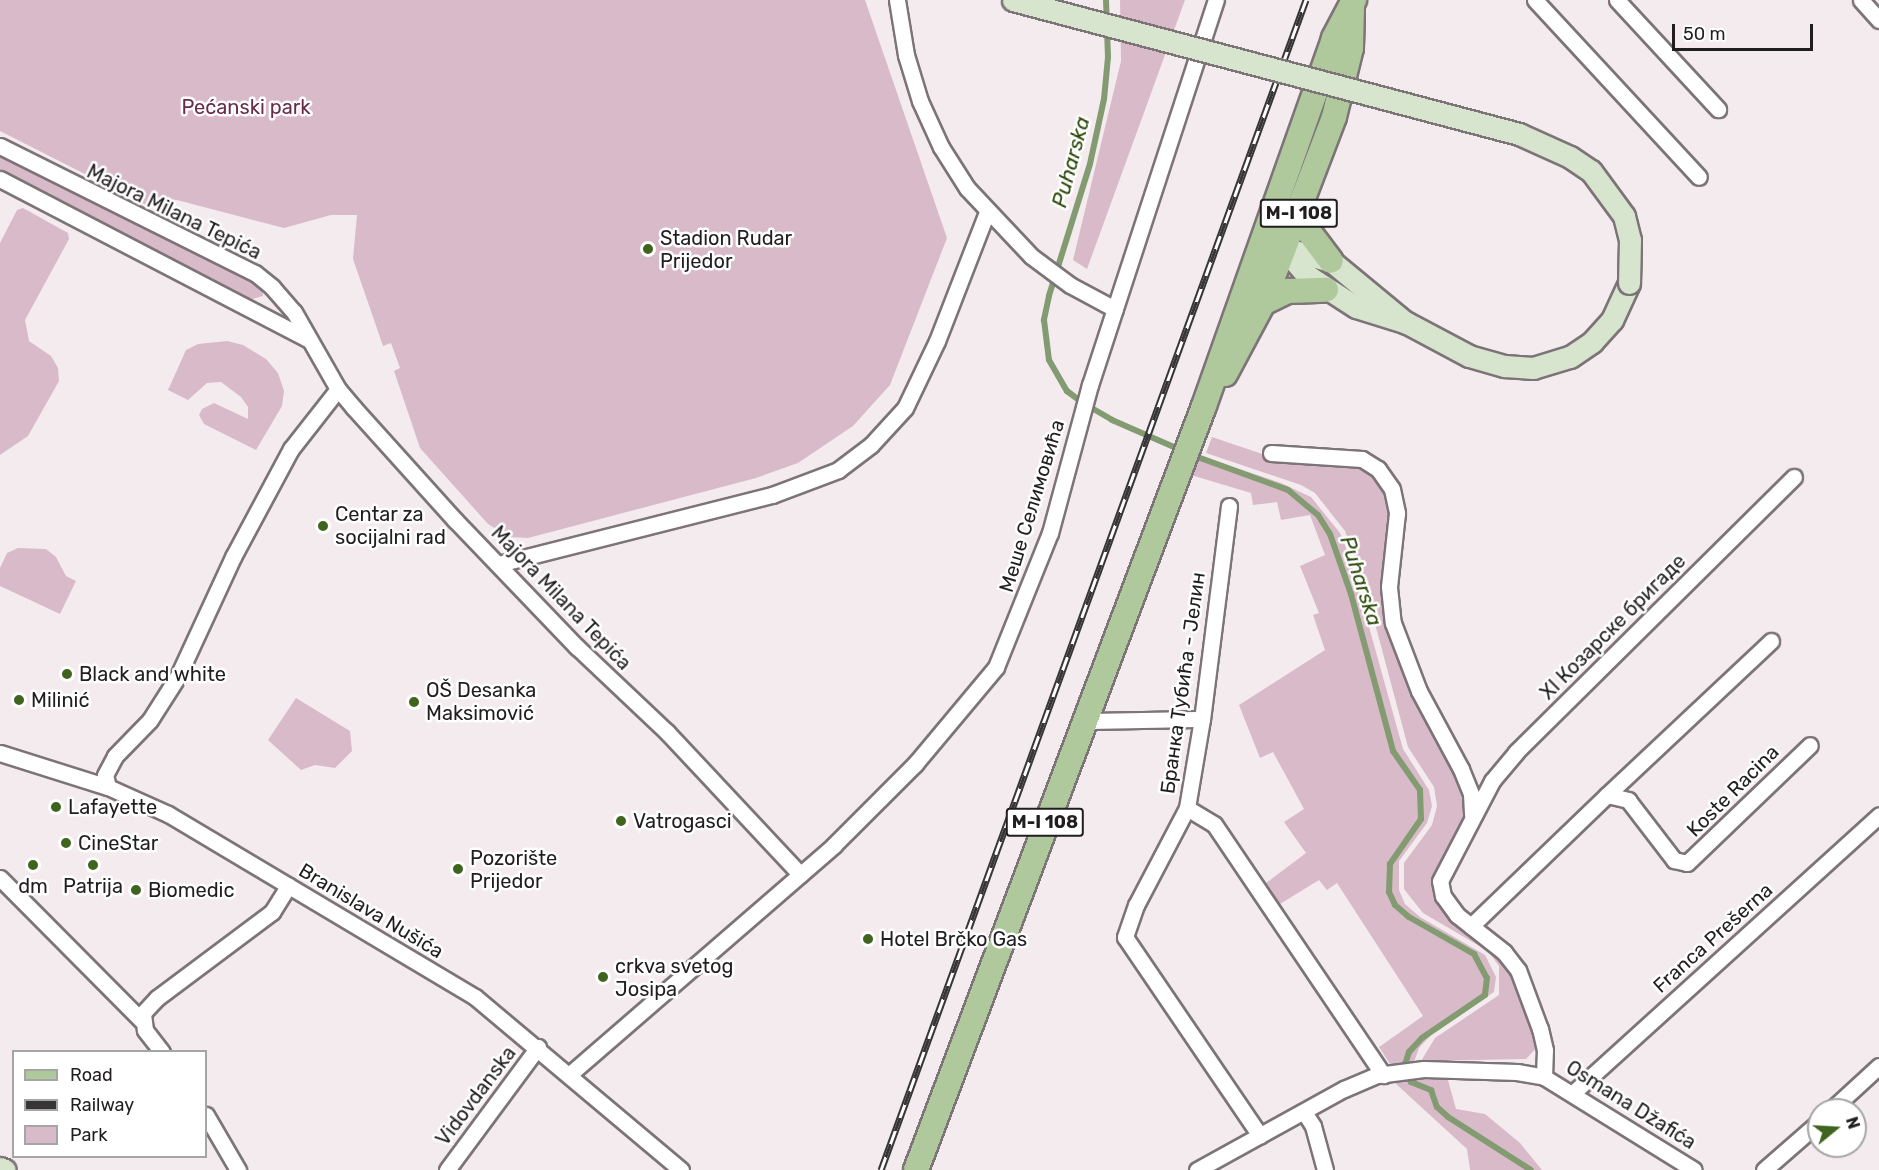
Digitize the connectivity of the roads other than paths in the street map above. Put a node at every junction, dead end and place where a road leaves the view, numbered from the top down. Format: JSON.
{"nodes":[{"id":1,"x":897,"y":0,"type":"edge"},
{"id":2,"x":1013,"y":0,"type":"edge"},
{"id":3,"x":1216,"y":0,"type":"edge"},
{"id":4,"x":1535,"y":0,"type":"edge"},
{"id":5,"x":1617,"y":0,"type":"edge"},
{"id":6,"x":1861,"y":0,"type":"edge"},
{"id":7,"x":1358,"y":2,"type":"edge"},
{"id":8,"x":1879,"y":20,"type":"edge"},
{"id":9,"x":1718,"y":109,"type":"dead end"},
{"id":10,"x":0,"y":146,"type":"edge"},
{"id":11,"x":1699,"y":177,"type":"dead end"},
{"id":12,"x":0,"y":179,"type":"edge"},
{"id":13,"x":1303,"y":203,"type":"junction"},
{"id":14,"x":987,"y":212,"type":"junction"},
{"id":15,"x":1263,"y":239,"type":"junction"},
{"id":16,"x":1285,"y":250,"type":"junction"},
{"id":17,"x":1331,"y":261,"type":"junction"},
{"id":18,"x":1326,"y":290,"type":"junction"},
{"id":19,"x":1263,"y":303,"type":"junction"},
{"id":20,"x":1115,"y":309,"type":"junction"},
{"id":21,"x":1407,"y":323,"type":"junction"},
{"id":22,"x":308,"y":339,"type":"junction"},
{"id":23,"x":339,"y":389,"type":"junction"},
{"id":24,"x":1201,"y":416,"type":"junction"},
{"id":25,"x":1271,"y":453,"type":"dead end"},
{"id":26,"x":1794,"y":477,"type":"dead end"},
{"id":27,"x":1229,"y":506,"type":"dead end"},
{"id":28,"x":499,"y":564,"type":"junction"},
{"id":29,"x":1771,"y":641,"type":"dead end"},
{"id":30,"x":1202,"y":719,"type":"junction"},
{"id":31,"x":1083,"y":721,"type":"junction"},
{"id":32,"x":1810,"y":745,"type":"dead end"},
{"id":33,"x":0,"y":753,"type":"edge"},
{"id":34,"x":108,"y":787,"type":"junction"},
{"id":35,"x":1607,"y":795,"type":"junction"},
{"id":36,"x":1187,"y":808,"type":"junction"},
{"id":37,"x":1879,"y":815,"type":"edge"},
{"id":38,"x":1472,"y":816,"type":"junction"},
{"id":39,"x":800,"y":874,"type":"junction"},
{"id":40,"x":0,"y":878,"type":"edge"},
{"id":41,"x":288,"y":886,"type":"junction"},
{"id":42,"x":1471,"y":926,"type":"junction"},
{"id":43,"x":142,"y":1021,"type":"junction"},
{"id":44,"x":538,"y":1047,"type":"junction"},
{"id":45,"x":161,"y":1050,"type":"edge"},
{"id":46,"x":1879,"y":1066,"type":"edge"},
{"id":47,"x":570,"y":1074,"type":"junction"},
{"id":48,"x":1383,"y":1075,"type":"junction"},
{"id":49,"x":1544,"y":1077,"type":"junction"},
{"id":50,"x":1574,"y":1092,"type":"junction"},
{"id":51,"x":1845,"y":1098,"type":"edge"},
{"id":52,"x":1304,"y":1112,"type":"junction"},
{"id":53,"x":207,"y":1117,"type":"edge"},
{"id":54,"x":1807,"y":1132,"type":"edge"},
{"id":55,"x":1260,"y":1136,"type":"junction"},
{"id":56,"x":0,"y":1168,"type":"edge"},
{"id":57,"x":5,"y":1170,"type":"edge"},
{"id":58,"x":238,"y":1170,"type":"edge"},
{"id":59,"x":447,"y":1170,"type":"edge"},
{"id":60,"x":681,"y":1170,"type":"edge"},
{"id":61,"x":916,"y":1170,"type":"edge"},
{"id":62,"x":1197,"y":1170,"type":"edge"},
{"id":63,"x":1325,"y":1170,"type":"edge"},
{"id":64,"x":1694,"y":1170,"type":"edge"},
{"id":65,"x":1764,"y":1170,"type":"edge"}],
"edges":[{"from":1,"to":14,"type":"street"},
{"from":2,"to":21,"type":"street","bridge":true},
{"from":3,"to":20,"type":"street","name":"Меше Селимовића"},
{"from":4,"to":11,"type":"street"},
{"from":5,"to":9,"type":"street"},
{"from":6,"to":8,"type":"street"},
{"from":7,"to":13,"type":"main road","number":"M-I 108"},
{"from":7,"to":15,"type":"main road","number":"M-I 108"},
{"from":10,"to":22,"type":"street","name":"Majora Milana Tepića"},
{"from":12,"to":22,"type":"street"},
{"from":13,"to":16,"type":"main road","number":"M-I 108"},
{"from":13,"to":17,"type":"main road"},
{"from":14,"to":20,"type":"street"},
{"from":14,"to":28,"type":"street"},
{"from":15,"to":16,"type":"street"},
{"from":15,"to":24,"type":"main road","number":"M-I 108"},
{"from":16,"to":17,"type":"street"},
{"from":16,"to":18,"type":"street"},
{"from":16,"to":19,"type":"main road","number":"M-I 108"},
{"from":17,"to":21,"type":"street"},
{"from":18,"to":19,"type":"main road"},
{"from":18,"to":21,"type":"street"},
{"from":19,"to":24,"type":"main road","number":"M-I 108"},
{"from":20,"to":39,"type":"street","name":"Меше Селимовића"},
{"from":22,"to":23,"type":"street","name":"Majora Milana Tepića"},
{"from":23,"to":28,"type":"street","name":"Majora Milana Tepića"},
{"from":23,"to":34,"type":"street"},
{"from":24,"to":31,"type":"main road","number":"M-I 108"},
{"from":25,"to":38,"type":"street"},
{"from":26,"to":38,"type":"street","name":"XI Козарске бригаде"},
{"from":27,"to":30,"type":"street","name":"Бранка Тубића - Јелин"},
{"from":28,"to":39,"type":"street","name":"Majora Milana Tepića"},
{"from":29,"to":35,"type":"street"},
{"from":30,"to":31,"type":"street"},
{"from":30,"to":36,"type":"street","name":"Бранка Тубића - Јелин"},
{"from":31,"to":61,"type":"main road","number":"M-I 108"},
{"from":32,"to":35,"type":"street","name":"Koste Racina"},
{"from":33,"to":34,"type":"street","name":"Branislava Nušića"},
{"from":34,"to":41,"type":"street","name":"Branislava Nušića"},
{"from":35,"to":42,"type":"street"},
{"from":36,"to":48,"type":"street"},
{"from":36,"to":55,"type":"street","name":"Бранка Тубића - Јелин"},
{"from":37,"to":50,"type":"street","name":"Franca Prešerna"},
{"from":38,"to":42,"type":"street","name":"XI Козарске бригаде"},
{"from":39,"to":47,"type":"street","name":"Меше Селимовића"},
{"from":40,"to":43,"type":"street"},
{"from":41,"to":43,"type":"street"},
{"from":41,"to":44,"type":"street","name":"Branislava Nušića"},
{"from":42,"to":49,"type":"street","name":"XI Козарске бригаде"},
{"from":43,"to":45,"type":"street"},
{"from":44,"to":47,"type":"street","name":"Branislava Nušića"},
{"from":44,"to":59,"type":"street","name":"Vidovdanska"},
{"from":46,"to":51,"type":"street"},
{"from":47,"to":60,"type":"street","name":"Branislava Nušića"},
{"from":48,"to":49,"type":"street","name":"Osmana Džafića"},
{"from":48,"to":52,"type":"street","name":"Osmana Džafića"},
{"from":49,"to":50,"type":"street","name":"Osmana Džafića"},
{"from":50,"to":64,"type":"street","name":"Osmana Džafića"},
{"from":52,"to":55,"type":"street","name":"Osmana Džafića"},
{"from":52,"to":63,"type":"street"},
{"from":53,"to":58,"type":"street"},
{"from":54,"to":65,"type":"street"},
{"from":55,"to":62,"type":"street","name":"Osmana Džafića"},
{"from":56,"to":57,"type":"street"}]}
